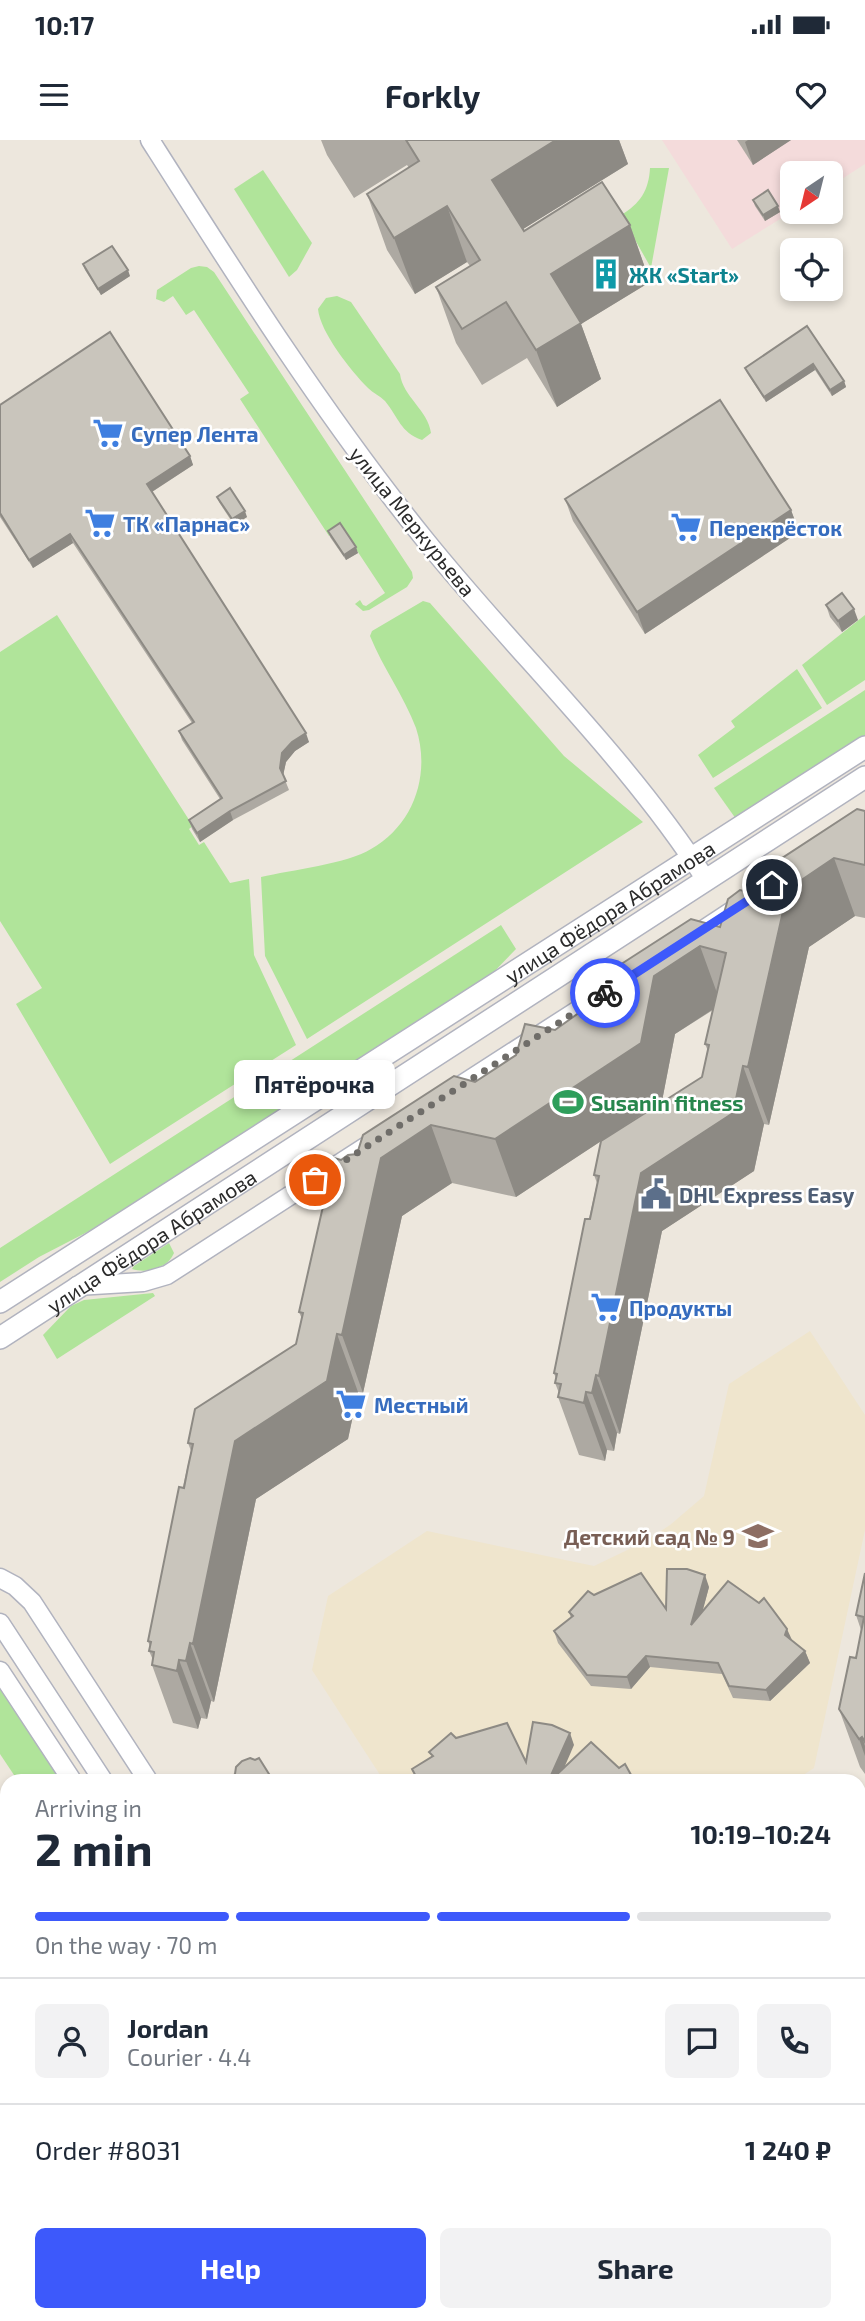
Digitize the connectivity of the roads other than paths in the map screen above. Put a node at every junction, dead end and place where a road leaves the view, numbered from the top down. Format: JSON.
{"nodes":[{"id":1,"x":150,"y":140,"type":"edge"},
{"id":2,"x":865,"y":747,"type":"edge"},
{"id":3,"x":865,"y":777,"type":"edge"},
{"id":4,"x":692,"y":859,"type":"junction"},
{"id":5,"x":706,"y":880,"type":"junction"},
{"id":6,"x":761,"y":892,"type":"edge"},
{"id":7,"x":683,"y":943,"type":"edge"},
{"id":8,"x":627,"y":979,"type":"edge"},
{"id":9,"x":429,"y":1106,"type":"edge"},
{"id":10,"x":396,"y":1128,"type":"edge"},
{"id":11,"x":77,"y":1286,"type":"junction"},
{"id":12,"x":0,"y":1302,"type":"edge"},
{"id":13,"x":0,"y":1338,"type":"edge"},
{"id":14,"x":0,"y":1578,"type":"edge"},
{"id":15,"x":0,"y":1623,"type":"edge"},
{"id":16,"x":0,"y":1671,"type":"edge"},
{"id":17,"x":68,"y":1774,"type":"edge"},
{"id":18,"x":99,"y":1774,"type":"edge"},
{"id":19,"x":144,"y":1774,"type":"edge"}],
"edges":[{"from":1,"to":4,"type":"street","name":"улица Меркурьева"},
{"from":2,"to":4,"type":"street","name":"улица Фёдора Абрамова"},
{"from":3,"to":5,"type":"street","name":"улица Фёдора Абрамова"},
{"from":4,"to":5,"type":"street","name":"улица Меркурьева"},
{"from":4,"to":12,"type":"street","name":"улица Фёдора Абрамова"},
{"from":5,"to":11,"type":"street","name":"улица Фёдора Абрамова"},
{"from":6,"to":7,"type":"street"},
{"from":8,"to":9,"type":"street"},
{"from":10,"to":11,"type":"street"},
{"from":11,"to":13,"type":"street","name":"улица Фёдора Абрамова"},
{"from":14,"to":19,"type":"street"},
{"from":15,"to":18,"type":"street"},
{"from":16,"to":17,"type":"street"}]}
